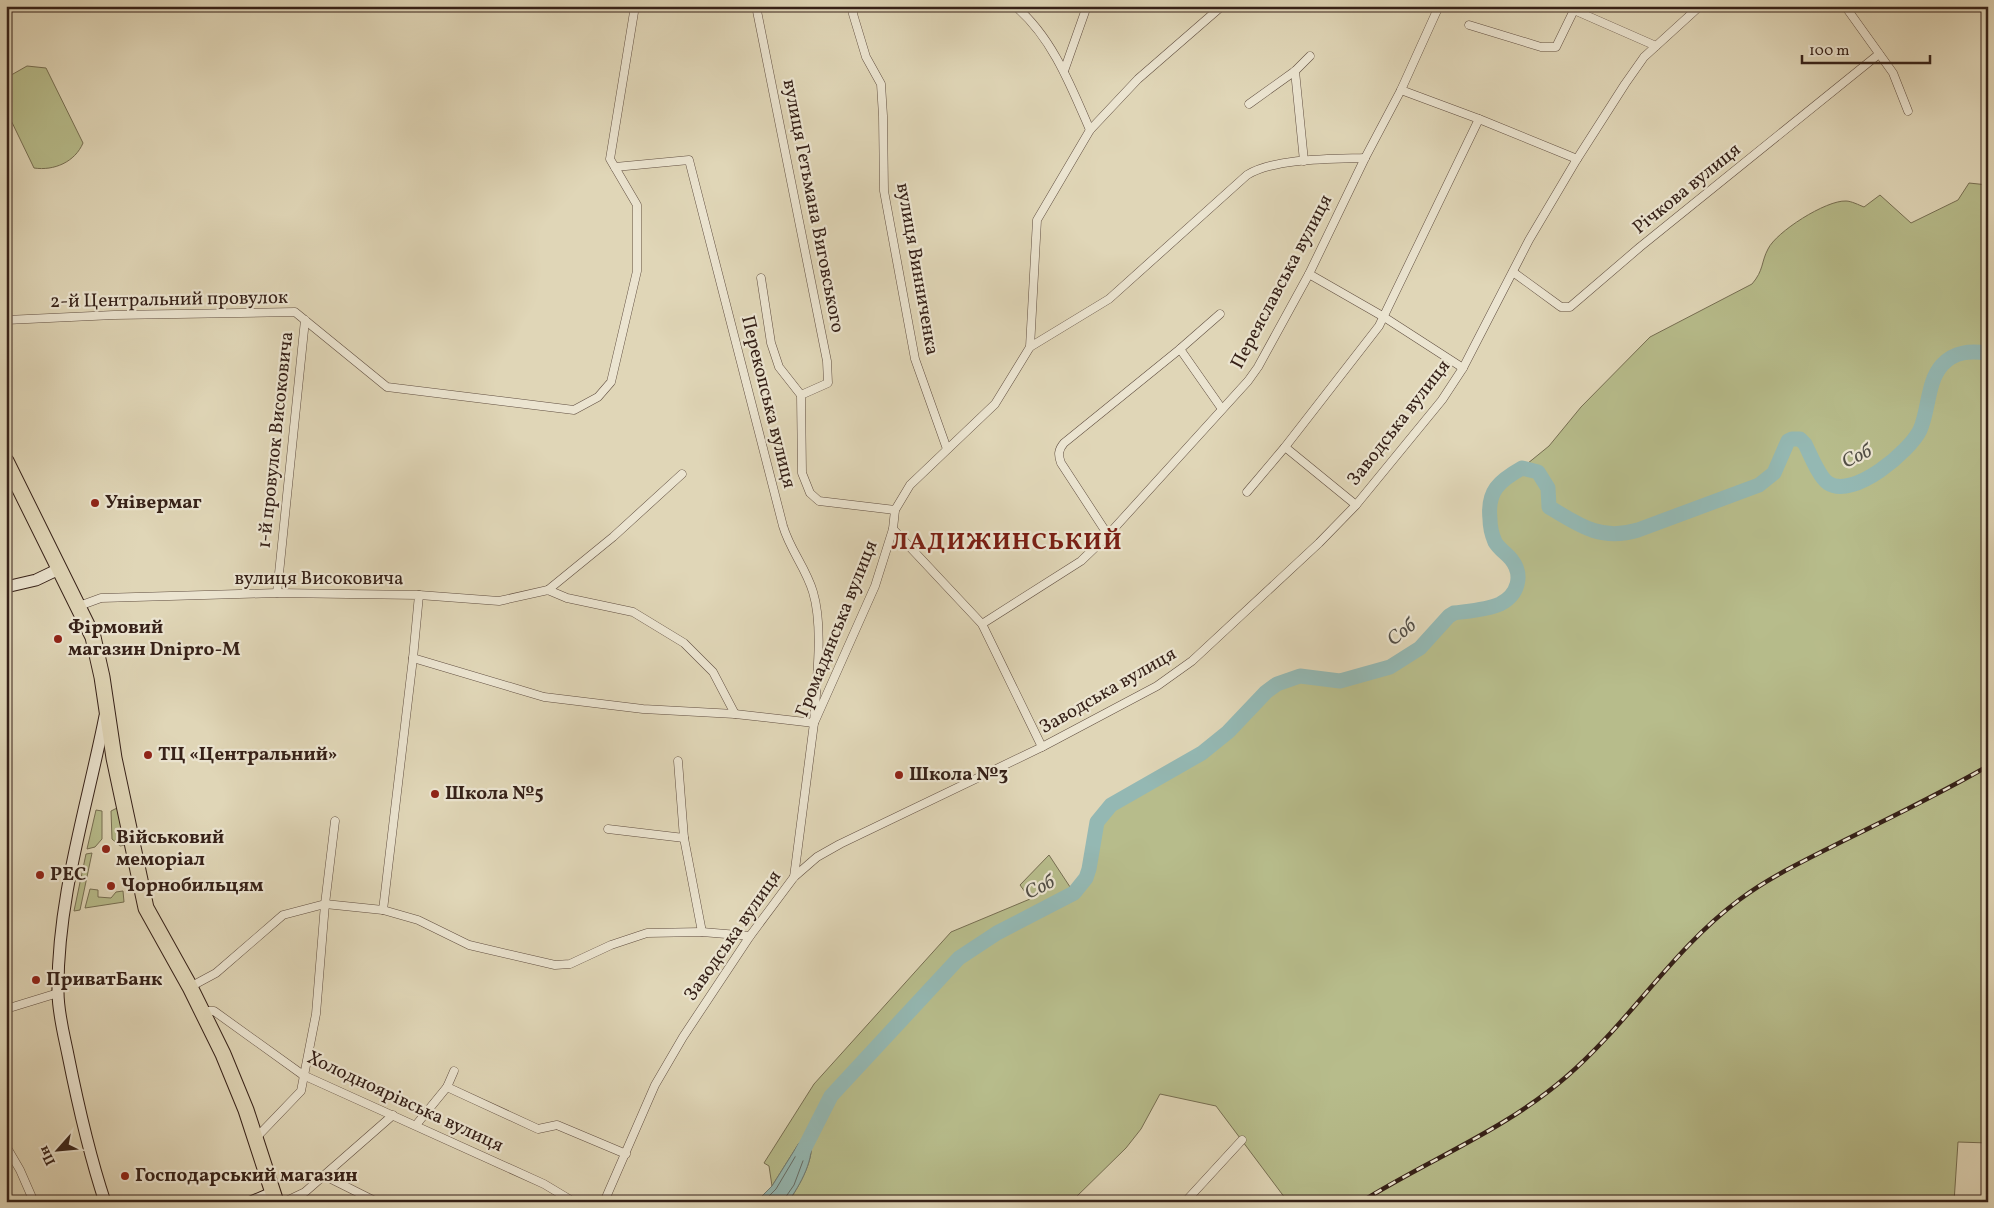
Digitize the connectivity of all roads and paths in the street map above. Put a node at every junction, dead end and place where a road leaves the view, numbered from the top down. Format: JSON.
{"nodes":[{"id":1,"x":635,"y":6,"type":"edge"},
{"id":2,"x":756,"y":6,"type":"edge"},
{"id":3,"x":853,"y":6,"type":"edge"},
{"id":4,"x":1015,"y":6,"type":"edge"},
{"id":5,"x":1087,"y":6,"type":"edge"},
{"id":6,"x":1222,"y":6,"type":"edge"},
{"id":7,"x":1439,"y":6,"type":"edge"},
{"id":8,"x":1700,"y":6,"type":"edge"},
{"id":9,"x":1845,"y":6,"type":"edge"},
{"id":10,"x":1575,"y":8,"type":"edge"},
{"id":11,"x":1469,"y":25,"type":"dead end"},
{"id":12,"x":1656,"y":46,"type":"junction"},
{"id":13,"x":1879,"y":54,"type":"junction"},
{"id":14,"x":1310,"y":56,"type":"dead end"},
{"id":15,"x":1064,"y":71,"type":"junction"},
{"id":16,"x":1295,"y":71,"type":"junction"},
{"id":17,"x":1401,"y":90,"type":"junction"},
{"id":18,"x":1249,"y":104,"type":"dead end"},
{"id":19,"x":1908,"y":111,"type":"dead end"},
{"id":20,"x":1479,"y":119,"type":"junction"},
{"id":21,"x":1090,"y":130,"type":"junction"},
{"id":22,"x":1365,"y":158,"type":"junction"},
{"id":23,"x":1577,"y":159,"type":"junction"},
{"id":24,"x":1304,"y":161,"type":"junction"},
{"id":25,"x":615,"y":167,"type":"junction"},
{"id":26,"x":1512,"y":272,"type":"junction"},
{"id":27,"x":1309,"y":274,"type":"junction"},
{"id":28,"x":761,"y":278,"type":"dead end"},
{"id":29,"x":1220,"y":314,"type":"dead end"},
{"id":30,"x":1384,"y":317,"type":"junction"},
{"id":31,"x":6,"y":320,"type":"edge"},
{"id":32,"x":305,"y":320,"type":"junction"},
{"id":33,"x":1030,"y":347,"type":"junction"},
{"id":34,"x":1180,"y":349,"type":"junction"},
{"id":35,"x":1463,"y":368,"type":"junction"},
{"id":36,"x":801,"y":395,"type":"junction"},
{"id":37,"x":1222,"y":409,"type":"junction"},
{"id":38,"x":1285,"y":447,"type":"junction"},
{"id":39,"x":947,"y":449,"type":"junction"},
{"id":40,"x":6,"y":461,"type":"edge"},
{"id":41,"x":682,"y":474,"type":"dead end"},
{"id":42,"x":1247,"y":492,"type":"dead end"},
{"id":43,"x":1356,"y":504,"type":"junction"},
{"id":44,"x":895,"y":510,"type":"junction"},
{"id":45,"x":893,"y":529,"type":"junction"},
{"id":46,"x":1108,"y":535,"type":"junction"},
{"id":47,"x":59,"y":569,"type":"junction"},
{"id":48,"x":6,"y":587,"type":"edge"},
{"id":49,"x":548,"y":590,"type":"junction"},
{"id":50,"x":277,"y":593,"type":"junction"},
{"id":51,"x":419,"y":596,"type":"junction"},
{"id":52,"x":79,"y":606,"type":"junction"},
{"id":53,"x":982,"y":624,"type":"junction"},
{"id":54,"x":413,"y":658,"type":"junction"},
{"id":55,"x":107,"y":708,"type":"junction"},
{"id":56,"x":735,"y":714,"type":"junction"},
{"id":57,"x":814,"y":723,"type":"junction"},
{"id":58,"x":1042,"y":748,"type":"junction"},
{"id":59,"x":114,"y":758,"type":"junction"},
{"id":60,"x":678,"y":761,"type":"dead end"},
{"id":61,"x":96,"y":765,"type":"junction"},
{"id":62,"x":335,"y":821,"type":"dead end"},
{"id":63,"x":608,"y":829,"type":"dead end"},
{"id":64,"x":684,"y":838,"type":"junction"},
{"id":65,"x":794,"y":877,"type":"junction"},
{"id":66,"x":325,"y":904,"type":"junction"},
{"id":67,"x":383,"y":910,"type":"junction"},
{"id":68,"x":702,"y":932,"type":"junction"},
{"id":69,"x":750,"y":936,"type":"junction"},
{"id":70,"x":190,"y":987,"type":"junction"},
{"id":71,"x":58,"y":993,"type":"junction"},
{"id":72,"x":6,"y":1009,"type":"edge"},
{"id":73,"x":202,"y":1011,"type":"junction"},
{"id":74,"x":454,"y":1071,"type":"dead end"},
{"id":75,"x":303,"y":1075,"type":"junction"},
{"id":76,"x":447,"y":1087,"type":"junction"},
{"id":77,"x":393,"y":1115,"type":"junction"},
{"id":78,"x":416,"y":1126,"type":"junction"},
{"id":79,"x":255,"y":1139,"type":"junction"},
{"id":80,"x":1242,"y":1140,"type":"dead end"},
{"id":81,"x":6,"y":1146,"type":"edge"},
{"id":82,"x":626,"y":1154,"type":"junction"},
{"id":83,"x":325,"y":1176,"type":"junction"},
{"id":84,"x":278,"y":1199,"type":"edge"},
{"id":85,"x":34,"y":1202,"type":"edge"},
{"id":86,"x":106,"y":1202,"type":"edge"},
{"id":87,"x":251,"y":1202,"type":"edge"},
{"id":88,"x":377,"y":1202,"type":"edge"},
{"id":89,"x":574,"y":1202,"type":"edge"},
{"id":90,"x":604,"y":1202,"type":"edge"},
{"id":91,"x":1185,"y":1202,"type":"edge"}],
"edges":[{"from":1,"to":25,"type":"street"},
{"from":2,"to":36,"type":"street","name":"вулиця Гетьмана Виговського"},
{"from":3,"to":39,"type":"street","name":"вулиця Винниченка"},
{"from":4,"to":15,"type":"street"},
{"from":5,"to":15,"type":"street"},
{"from":6,"to":21,"type":"street","name":"Громадянська вулиця"},
{"from":7,"to":17,"type":"street","name":"Переяславська вулиця"},
{"from":8,"to":12,"type":"street","name":"Заводська вулиця"},
{"from":9,"to":13,"type":"street"},
{"from":10,"to":11,"type":"street"},
{"from":10,"to":12,"type":"street"},
{"from":12,"to":23,"type":"street","name":"Заводська вулиця"},
{"from":13,"to":19,"type":"street"},
{"from":13,"to":26,"type":"street","name":"Річкова вулиця"},
{"from":14,"to":16,"type":"street"},
{"from":15,"to":21,"type":"street"},
{"from":16,"to":18,"type":"street"},
{"from":16,"to":24,"type":"street"},
{"from":17,"to":20,"type":"street"},
{"from":17,"to":22,"type":"street","name":"Переяславська вулиця"},
{"from":20,"to":23,"type":"street"},
{"from":20,"to":30,"type":"street"},
{"from":21,"to":33,"type":"street","name":"Громадянська вулиця"},
{"from":22,"to":24,"type":"street"},
{"from":22,"to":27,"type":"street","name":"Переяславська вулиця"},
{"from":23,"to":26,"type":"street","name":"Заводська вулиця"},
{"from":24,"to":33,"type":"street"},
{"from":25,"to":32,"type":"street","name":"2-й Центральний провулок"},
{"from":25,"to":57,"type":"street","name":"Перекопська вулиця"},
{"from":26,"to":35,"type":"street","name":"Заводська вулиця"},
{"from":27,"to":30,"type":"street"},
{"from":27,"to":37,"type":"street","name":"Переяславська вулиця"},
{"from":28,"to":36,"type":"street"},
{"from":29,"to":34,"type":"street"},
{"from":30,"to":35,"type":"street"},
{"from":30,"to":38,"type":"street"},
{"from":31,"to":32,"type":"street","name":"2-й Центральний провулок"},
{"from":32,"to":50,"type":"street","name":"1-й провулок Високовича"},
{"from":33,"to":39,"type":"street","name":"Громадянська вулиця"},
{"from":34,"to":37,"type":"street"},
{"from":34,"to":46,"type":"street"},
{"from":35,"to":43,"type":"street","name":"Заводська вулиця"},
{"from":36,"to":44,"type":"street"},
{"from":37,"to":46,"type":"street","name":"Переяславська вулиця"},
{"from":38,"to":42,"type":"street"},
{"from":38,"to":43,"type":"street"},
{"from":39,"to":44,"type":"street","name":"Громадянська вулиця"},
{"from":40,"to":47,"type":"highway"},
{"from":41,"to":49,"type":"street"},
{"from":43,"to":58,"type":"street","name":"Заводська вулиця"},
{"from":44,"to":45,"type":"street","name":"Громадянська вулиця"},
{"from":45,"to":53,"type":"street"},
{"from":45,"to":57,"type":"street","name":"Громадянська вулиця"},
{"from":46,"to":53,"type":"street","name":"Переяславська вулиця"},
{"from":47,"to":48,"type":"street"},
{"from":47,"to":52,"type":"highway"},
{"from":49,"to":51,"type":"street"},
{"from":49,"to":56,"type":"street"},
{"from":50,"to":51,"type":"street","name":"вулиця Високовича"},
{"from":50,"to":52,"type":"street","name":"вулиця Високовича"},
{"from":51,"to":54,"type":"street","name":"вулиця Високовича"},
{"from":52,"to":55,"type":"highway"},
{"from":53,"to":58,"type":"street"},
{"from":54,"to":56,"type":"street"},
{"from":54,"to":67,"type":"street","name":"вулиця Високовича"},
{"from":55,"to":59,"type":"highway"},
{"from":55,"to":61,"type":"street"},
{"from":56,"to":57,"type":"street"},
{"from":57,"to":65,"type":"street","name":"Громадянська вулиця"},
{"from":58,"to":65,"type":"street","name":"Заводська вулиця"},
{"from":59,"to":61,"type":"street"},
{"from":59,"to":70,"type":"highway"},
{"from":60,"to":64,"type":"street"},
{"from":61,"to":71,"type":"street"},
{"from":62,"to":66,"type":"street"},
{"from":63,"to":64,"type":"street"},
{"from":64,"to":68,"type":"street"},
{"from":65,"to":69,"type":"street","name":"Заводська вулиця"},
{"from":66,"to":67,"type":"street"},
{"from":66,"to":70,"type":"street"},
{"from":66,"to":75,"type":"street"},
{"from":67,"to":68,"type":"street"},
{"from":68,"to":69,"type":"street"},
{"from":69,"to":82,"type":"street","name":"Заводська вулиця"},
{"from":70,"to":73,"type":"highway"},
{"from":71,"to":72,"type":"street"},
{"from":71,"to":86,"type":"street"},
{"from":73,"to":75,"type":"street","name":"Холодноярівська вулиця"},
{"from":73,"to":79,"type":"highway"},
{"from":74,"to":76,"type":"street"},
{"from":75,"to":77,"type":"street","name":"Холодноярівська вулиця"},
{"from":75,"to":79,"type":"street"},
{"from":76,"to":78,"type":"street"},
{"from":76,"to":82,"type":"street"},
{"from":77,"to":78,"type":"street","name":"Холодноярівська вулиця"},
{"from":77,"to":83,"type":"street"},
{"from":78,"to":89,"type":"street","name":"Холодноярівська вулиця"},
{"from":79,"to":84,"type":"highway"},
{"from":80,"to":91,"type":"street"},
{"from":81,"to":85,"type":"street"},
{"from":82,"to":90,"type":"street","name":"Заводська вулиця"},
{"from":83,"to":84,"type":"street"},
{"from":83,"to":88,"type":"street"},
{"from":84,"to":87,"type":"street"}]}
